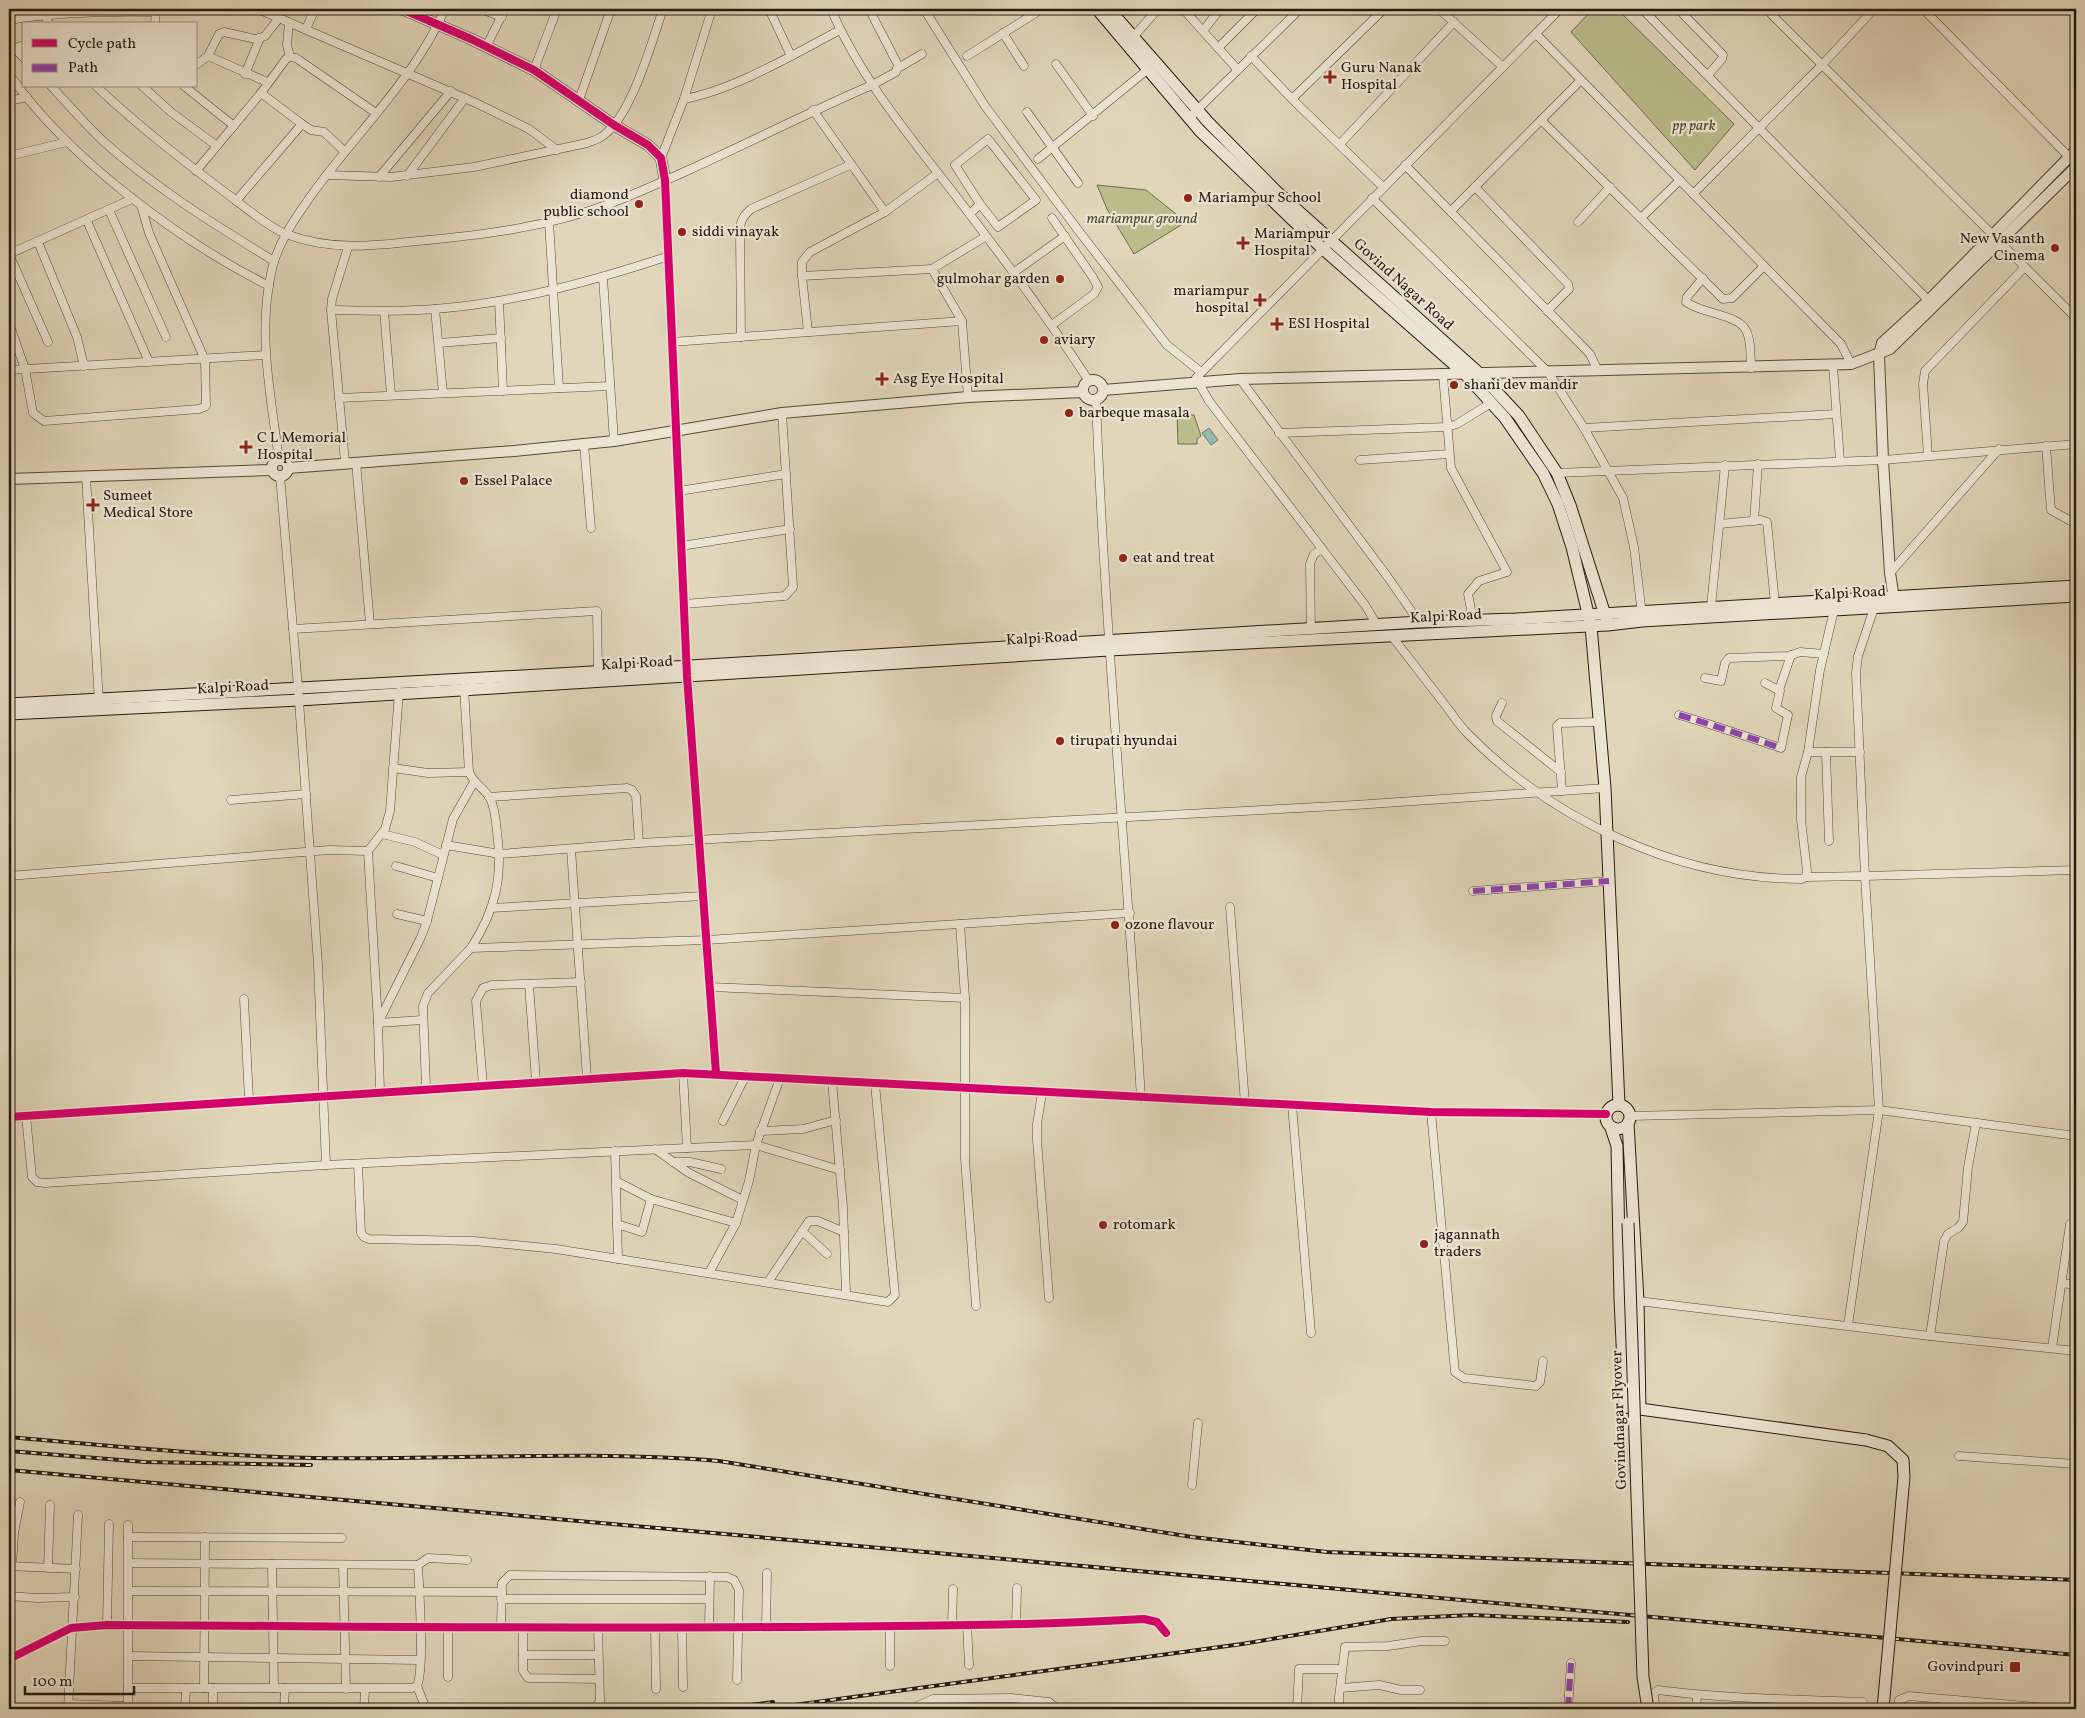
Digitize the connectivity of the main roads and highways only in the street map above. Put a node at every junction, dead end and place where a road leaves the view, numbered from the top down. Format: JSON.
{"nodes":[{"id":1,"x":1097,"y":9,"type":"edge"},
{"id":2,"x":1109,"y":9,"type":"edge"},
{"id":3,"x":2076,"y":586,"type":"edge"},
{"id":4,"x":2076,"y":596,"type":"edge"},
{"id":5,"x":1894,"y":602,"type":"junction"},
{"id":6,"x":1875,"y":603,"type":"junction"},
{"id":7,"x":1642,"y":616,"type":"junction"},
{"id":8,"x":1590,"y":620,"type":"junction"},
{"id":9,"x":1607,"y":620,"type":"junction"},
{"id":10,"x":1109,"y":645,"type":"junction"},
{"id":11,"x":687,"y":671,"type":"junction"},
{"id":12,"x":9,"y":704,"type":"edge"},
{"id":13,"x":99,"y":704,"type":"junction"},
{"id":14,"x":9,"y":714,"type":"edge"},
{"id":15,"x":1618,"y":1105,"type":"junction"},
{"id":16,"x":1622,"y":1124,"type":"junction"},
{"id":17,"x":1640,"y":1410,"type":"junction"},
{"id":18,"x":1648,"y":1709,"type":"edge"},
{"id":19,"x":1883,"y":1709,"type":"edge"}],
"edges":[{"from":1,"to":8,"type":"main road","name":"Govind Nagar Road"},
{"from":2,"to":9,"type":"main road","name":"Govind Nagar Road"},
{"from":3,"to":5,"type":"main road","name":"Kalpi Road"},
{"from":4,"to":5,"type":"main road","name":"Kalpi Road"},
{"from":5,"to":6,"type":"main road","name":"Kalpi Road"},
{"from":6,"to":7,"type":"main road","name":"Kalpi Road"},
{"from":6,"to":7,"type":"main road","name":"Kalpi Road"},
{"from":7,"to":9,"type":"main road","name":"Kalpi Road"},
{"from":8,"to":9,"type":"main road","name":"Kalpi Road"},
{"from":8,"to":10,"type":"main road","name":"Kalpi Road"},
{"from":8,"to":10,"type":"main road","name":"Kalpi Road"},
{"from":8,"to":15,"type":"main road","name":"Govind Nagar Road"},
{"from":10,"to":11,"type":"main road","name":"Kalpi Road"},
{"from":11,"to":13,"type":"main road","name":"Kalpi Road"},
{"from":11,"to":13,"type":"main road","name":"Kalpi Road"},
{"from":12,"to":13,"type":"main road","name":"Kalpi Road"},
{"from":13,"to":14,"type":"main road","name":"Kalpi Road"},
{"from":15,"to":16,"type":"main road"},
{"from":15,"to":16,"type":"main road"},
{"from":16,"to":17,"type":"main road"},
{"from":16,"to":17,"type":"main road"},
{"from":16,"to":18,"type":"main road","name":"Govindnagar Flyover","bridge":true},
{"from":17,"to":19,"type":"main road","name":"Govindnagar Flyover","bridge":true}]}
